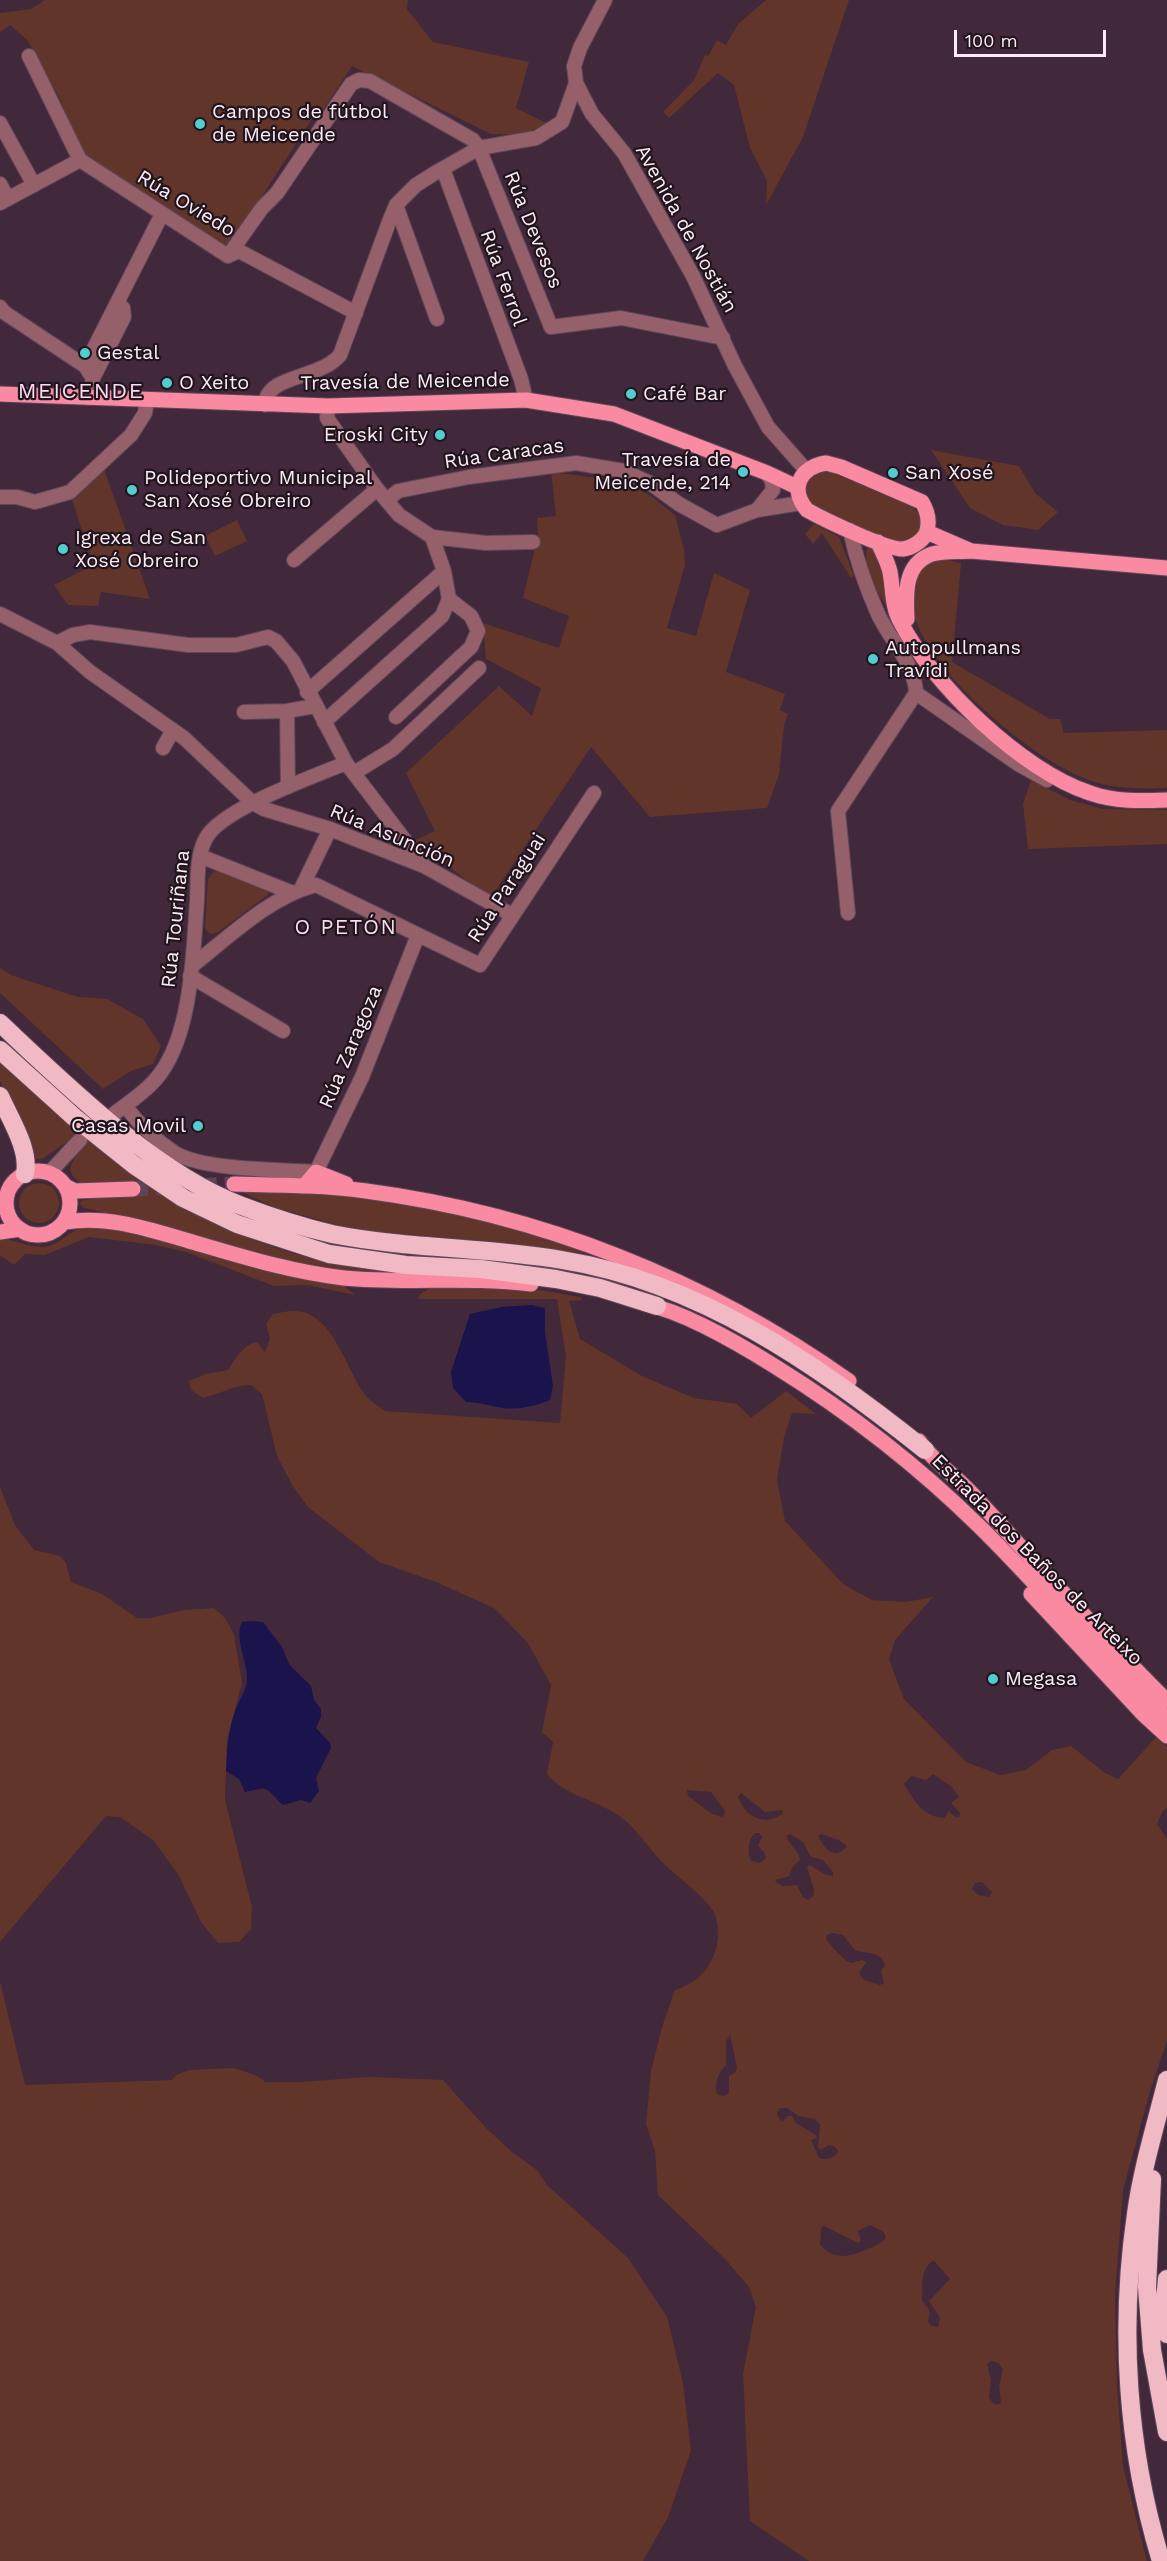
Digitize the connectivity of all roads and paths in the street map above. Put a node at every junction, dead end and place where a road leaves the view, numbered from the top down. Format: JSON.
{"nodes":[{"id":1,"x":605,"y":0,"type":"edge"},
{"id":2,"x":29,"y":56,"type":"dead end"},
{"id":3,"x":576,"y":83,"type":"junction"},
{"id":4,"x":0,"y":123,"type":"edge"},
{"id":5,"x":479,"y":148,"type":"junction"},
{"id":6,"x":81,"y":160,"type":"junction"},
{"id":7,"x":443,"y":169,"type":"junction"},
{"id":8,"x":0,"y":184,"type":"edge"},
{"id":9,"x":34,"y":185,"type":"junction"},
{"id":10,"x":4,"y":201,"type":"edge"},
{"id":11,"x":396,"y":205,"type":"junction"},
{"id":12,"x":162,"y":214,"type":"junction"},
{"id":13,"x":228,"y":256,"type":"junction"},
{"id":14,"x":0,"y":307,"type":"edge"},
{"id":15,"x":356,"y":312,"type":"junction"},
{"id":16,"x":437,"y":319,"type":"dead end"},
{"id":17,"x":723,"y":338,"type":"junction"},
{"id":18,"x":89,"y":372,"type":"junction"},
{"id":19,"x":0,"y":394,"type":"edge"},
{"id":20,"x":89,"y":398,"type":"junction"},
{"id":21,"x":147,"y":400,"type":"junction"},
{"id":22,"x":525,"y":400,"type":"junction"},
{"id":23,"x":265,"y":405,"type":"junction"},
{"id":24,"x":328,"y":406,"type":"junction"},
{"id":25,"x":806,"y":470,"type":"junction"},
{"id":26,"x":766,"y":473,"type":"junction"},
{"id":27,"x":797,"y":487,"type":"junction"},
{"id":28,"x":377,"y":489,"type":"junction"},
{"id":29,"x":0,"y":497,"type":"edge"},
{"id":30,"x":387,"y":500,"type":"junction"},
{"id":31,"x":801,"y":503,"type":"junction"},
{"id":32,"x":758,"y":510,"type":"junction"},
{"id":33,"x":850,"y":530,"type":"junction"},
{"id":34,"x":927,"y":532,"type":"junction"},
{"id":35,"x":432,"y":537,"type":"junction"},
{"id":36,"x":533,"y":542,"type":"dead end"},
{"id":37,"x":878,"y":542,"type":"junction"},
{"id":38,"x":903,"y":549,"type":"junction"},
{"id":39,"x":971,"y":551,"type":"junction"},
{"id":40,"x":294,"y":560,"type":"dead end"},
{"id":41,"x":1167,"y":567,"type":"edge"},
{"id":42,"x":444,"y":571,"type":"junction"},
{"id":43,"x":450,"y":599,"type":"junction"},
{"id":44,"x":0,"y":614,"type":"edge"},
{"id":45,"x":907,"y":620,"type":"junction"},
{"id":46,"x":57,"y":643,"type":"junction"},
{"id":47,"x":914,"y":646,"type":"junction"},
{"id":48,"x":479,"y":668,"type":"dead end"},
{"id":49,"x":307,"y":692,"type":"junction"},
{"id":50,"x":916,"y":693,"type":"junction"},
{"id":51,"x":315,"y":706,"type":"junction"},
{"id":52,"x":287,"y":711,"type":"junction"},
{"id":53,"x":244,"y":712,"type":"dead end"},
{"id":54,"x":396,"y":717,"type":"dead end"},
{"id":55,"x":324,"y":722,"type":"junction"},
{"id":56,"x":173,"y":730,"type":"junction"},
{"id":57,"x":163,"y":748,"type":"dead end"},
{"id":58,"x":350,"y":768,"type":"junction"},
{"id":59,"x":288,"y":787,"type":"junction"},
{"id":60,"x":594,"y":793,"type":"dead end"},
{"id":61,"x":1089,"y":793,"type":"junction"},
{"id":62,"x":1167,"y":800,"type":"edge"},
{"id":63,"x":253,"y":803,"type":"junction"},
{"id":64,"x":330,"y":829,"type":"junction"},
{"id":65,"x":200,"y":856,"type":"junction"},
{"id":66,"x":424,"y":866,"type":"junction"},
{"id":67,"x":297,"y":891,"type":"junction"},
{"id":68,"x":848,"y":913,"type":"dead end"},
{"id":69,"x":512,"y":915,"type":"junction"},
{"id":70,"x":418,"y":935,"type":"junction"},
{"id":71,"x":191,"y":971,"type":"junction"},
{"id":72,"x":0,"y":1023,"type":"edge"},
{"id":73,"x":283,"y":1032,"type":"dead end"},
{"id":74,"x":0,"y":1050,"type":"edge"},
{"id":75,"x":0,"y":1096,"type":"edge"},
{"id":76,"x":80,"y":1140,"type":"dead end"},
{"id":77,"x":316,"y":1172,"type":"junction"},
{"id":78,"x":49,"y":1173,"type":"junction"},
{"id":79,"x":25,"y":1174,"type":"junction"},
{"id":80,"x":234,"y":1184,"type":"tunnel mouth"},
{"id":81,"x":304,"y":1185,"type":"junction"},
{"id":82,"x":65,"y":1186,"type":"junction"},
{"id":83,"x":133,"y":1189,"type":"tunnel mouth"},
{"id":84,"x":365,"y":1191,"type":"junction"},
{"id":85,"x":4,"y":1198,"type":"edge"},
{"id":86,"x":65,"y":1222,"type":"junction"},
{"id":87,"x":20,"y":1229,"type":"junction"},
{"id":88,"x":0,"y":1232,"type":"edge"},
{"id":89,"x":657,"y":1306,"type":"junction"},
{"id":90,"x":926,"y":1450,"type":"junction"},
{"id":91,"x":913,"y":1466,"type":"junction"},
{"id":92,"x":974,"y":1495,"type":"junction"},
{"id":93,"x":1167,"y":1688,"type":"edge"},
{"id":94,"x":1167,"y":1701,"type":"edge"},
{"id":95,"x":1167,"y":1719,"type":"edge"},
{"id":96,"x":1167,"y":1736,"type":"edge"},
{"id":97,"x":1167,"y":2080,"type":"edge"},
{"id":98,"x":1154,"y":2130,"type":"junction"},
{"id":99,"x":1167,"y":2279,"type":"edge"},
{"id":100,"x":1167,"y":2334,"type":"edge"},
{"id":101,"x":1167,"y":2432,"type":"edge"},
{"id":102,"x":1161,"y":2561,"type":"edge"}],
"edges":[{"from":1,"to":3,"type":"street"},
{"from":2,"to":6,"type":"street"},
{"from":3,"to":5,"type":"street"},
{"from":3,"to":17,"type":"street","name":"Avenida de Nostián"},
{"from":4,"to":9,"type":"street"},
{"from":5,"to":7,"type":"street"},
{"from":5,"to":13,"type":"street","name":"Rúa Oviedo"},
{"from":5,"to":17,"type":"street","name":"Rúa Devesos"},
{"from":6,"to":9,"type":"street"},
{"from":6,"to":12,"type":"street","name":"Rúa Oviedo"},
{"from":7,"to":11,"type":"street"},
{"from":7,"to":22,"type":"street","name":"Rúa Ferrol"},
{"from":8,"to":10,"type":"street"},
{"from":9,"to":10,"type":"street"},
{"from":11,"to":15,"type":"street"},
{"from":11,"to":16,"type":"street"},
{"from":12,"to":13,"type":"street","name":"Rúa Oviedo"},
{"from":12,"to":18,"type":"street"},
{"from":13,"to":15,"type":"street"},
{"from":14,"to":18,"type":"street"},
{"from":15,"to":23,"type":"street"},
{"from":17,"to":25,"type":"street","name":"Avenida de Nostián"},
{"from":18,"to":20,"type":"street"},
{"from":19,"to":20,"type":"main road","name":"Travesía de Meicende"},
{"from":20,"to":21,"type":"main road","name":"Travesía de Meicende"},
{"from":21,"to":23,"type":"main road","name":"Travesía de Meicende"},
{"from":21,"to":29,"type":"street"},
{"from":22,"to":24,"type":"main road","name":"Travesía de Meicende"},
{"from":22,"to":26,"type":"main road","name":"Travesía de Meicende"},
{"from":23,"to":24,"type":"main road","name":"Travesía de Meicende"},
{"from":24,"to":28,"type":"street"},
{"from":25,"to":27,"type":"main road"},
{"from":25,"to":34,"type":"main road"},
{"from":26,"to":27,"type":"main road","name":"Travesía de Meicende"},
{"from":26,"to":32,"type":"street"},
{"from":27,"to":31,"type":"main road"},
{"from":28,"to":30,"type":"street"},
{"from":28,"to":40,"type":"street"},
{"from":30,"to":32,"type":"street","name":"Rúa Caracas"},
{"from":30,"to":35,"type":"street"},
{"from":31,"to":32,"type":"street","name":"Rúa Caracas"},
{"from":31,"to":33,"type":"main road"},
{"from":33,"to":37,"type":"main road"},
{"from":33,"to":50,"type":"street"},
{"from":34,"to":38,"type":"main road"},
{"from":34,"to":39,"type":"main road"},
{"from":35,"to":36,"type":"street"},
{"from":35,"to":42,"type":"street"},
{"from":37,"to":38,"type":"main road"},
{"from":37,"to":47,"type":"main road"},
{"from":38,"to":45,"type":"main road"},
{"from":39,"to":41,"type":"main road"},
{"from":39,"to":45,"type":"main road"},
{"from":42,"to":43,"type":"street"},
{"from":42,"to":49,"type":"street"},
{"from":43,"to":54,"type":"street"},
{"from":43,"to":55,"type":"street"},
{"from":44,"to":46,"type":"street"},
{"from":45,"to":47,"type":"main road"},
{"from":46,"to":49,"type":"street"},
{"from":46,"to":56,"type":"street"},
{"from":47,"to":61,"type":"main road"},
{"from":48,"to":58,"type":"street","name":"Rúa Touriñana"},
{"from":49,"to":51,"type":"street"},
{"from":50,"to":61,"type":"street"},
{"from":50,"to":68,"type":"street"},
{"from":51,"to":52,"type":"street"},
{"from":51,"to":55,"type":"street"},
{"from":52,"to":53,"type":"street"},
{"from":52,"to":59,"type":"street"},
{"from":55,"to":58,"type":"street"},
{"from":56,"to":57,"type":"street"},
{"from":56,"to":63,"type":"street"},
{"from":58,"to":59,"type":"street","name":"Rúa Touriñana"},
{"from":58,"to":66,"type":"street"},
{"from":59,"to":63,"type":"street","name":"Rúa Touriñana"},
{"from":60,"to":69,"type":"street","name":"Rúa Paraguai"},
{"from":61,"to":62,"type":"main road"},
{"from":63,"to":64,"type":"street","name":"Rúa Asunción"},
{"from":63,"to":65,"type":"street","name":"Rúa Touriñana"},
{"from":64,"to":66,"type":"street","name":"Rúa Asunción"},
{"from":64,"to":67,"type":"street"},
{"from":65,"to":67,"type":"street","name":"Rúa Paraguai"},
{"from":65,"to":71,"type":"street","name":"Rúa Touriñana"},
{"from":66,"to":69,"type":"street","name":"Rúa Asunción"},
{"from":67,"to":70,"type":"street","name":"Rúa Paraguai"},
{"from":67,"to":71,"type":"street"},
{"from":69,"to":70,"type":"street","name":"Rúa Paraguai"},
{"from":70,"to":77,"type":"street","name":"Rúa Zaragoza"},
{"from":71,"to":73,"type":"street"},
{"from":71,"to":77,"type":"street","name":"Rúa Touriñana"},
{"from":72,"to":90,"type":"highway"},
{"from":74,"to":89,"type":"highway"},
{"from":75,"to":79,"type":"highway"},
{"from":76,"to":78,"type":"street"},
{"from":77,"to":81,"type":"main road"},
{"from":77,"to":84,"type":"main road"},
{"from":78,"to":79,"type":"main road"},
{"from":78,"to":82,"type":"main road"},
{"from":79,"to":85,"type":"main road"},
{"from":80,"to":81,"type":"main road"},
{"from":81,"to":84,"type":"main road"},
{"from":82,"to":83,"type":"main road"},
{"from":82,"to":86,"type":"main road"},
{"from":84,"to":90,"type":"main road","name":"Estrada dos Baños de Arteixo"},
{"from":85,"to":87,"type":"main road"},
{"from":86,"to":87,"type":"main road"},
{"from":86,"to":89,"type":"main road","name":"Estrada dos Baños de Arteixo"},
{"from":87,"to":88,"type":"main road"},
{"from":89,"to":91,"type":"main road","name":"Estrada dos Baños de Arteixo"},
{"from":90,"to":92,"type":"main road","name":"Estrada dos Baños de Arteixo"},
{"from":91,"to":95,"type":"main road","name":"Estrada dos Baños de Arteixo"},
{"from":91,"to":96,"type":"main road"},
{"from":92,"to":93,"type":"main road"},
{"from":92,"to":94,"type":"main road","name":"Estrada dos Baños de Arteixo"},
{"from":97,"to":98,"type":"highway"},
{"from":98,"to":101,"type":"highway"},
{"from":98,"to":102,"type":"highway"},
{"from":99,"to":100,"type":"highway"}]}
